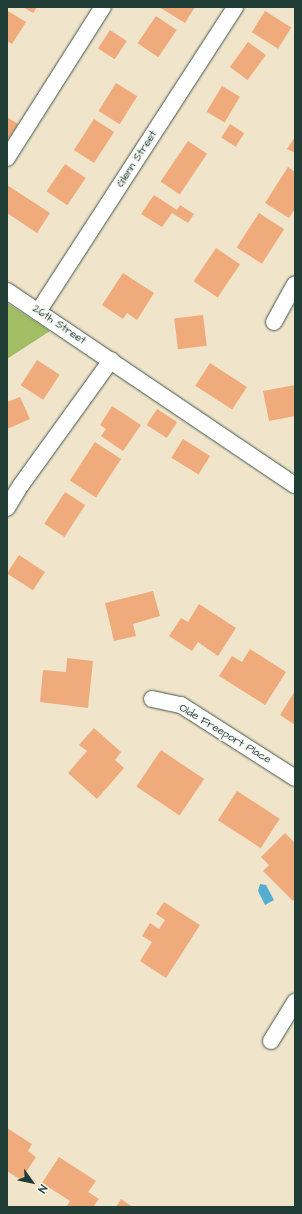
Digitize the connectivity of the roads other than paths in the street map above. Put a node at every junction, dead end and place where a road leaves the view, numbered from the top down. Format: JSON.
{"nodes":[{"id":1,"x":103,"y":7,"type":"edge"},
{"id":2,"x":235,"y":7,"type":"edge"},
{"id":3,"x":7,"y":158,"type":"edge"},
{"id":4,"x":295,"y":284,"type":"edge"},
{"id":5,"x":7,"y":291,"type":"edge"},
{"id":6,"x":38,"y":312,"type":"junction"},
{"id":7,"x":274,"y":322,"type":"dead end"},
{"id":8,"x":111,"y":360,"type":"junction"},
{"id":9,"x":295,"y":485,"type":"edge"},
{"id":10,"x":14,"y":486,"type":"edge"},
{"id":11,"x":7,"y":508,"type":"edge"},
{"id":12,"x":152,"y":699,"type":"dead end"},
{"id":13,"x":295,"y":778,"type":"edge"},
{"id":14,"x":295,"y":1002,"type":"edge"},
{"id":15,"x":271,"y":1041,"type":"dead end"}],
"edges":[{"from":1,"to":3,"type":"street"},
{"from":2,"to":6,"type":"street","name":"Glenn Street"},
{"from":4,"to":7,"type":"street"},
{"from":5,"to":6,"type":"street","name":"26th Street"},
{"from":6,"to":8,"type":"street","name":"26th Street"},
{"from":8,"to":9,"type":"street","name":"26th Street"},
{"from":8,"to":10,"type":"street"},
{"from":10,"to":11,"type":"street"},
{"from":12,"to":13,"type":"street","name":"Olde Freeport Place"},
{"from":14,"to":15,"type":"street"}]}
